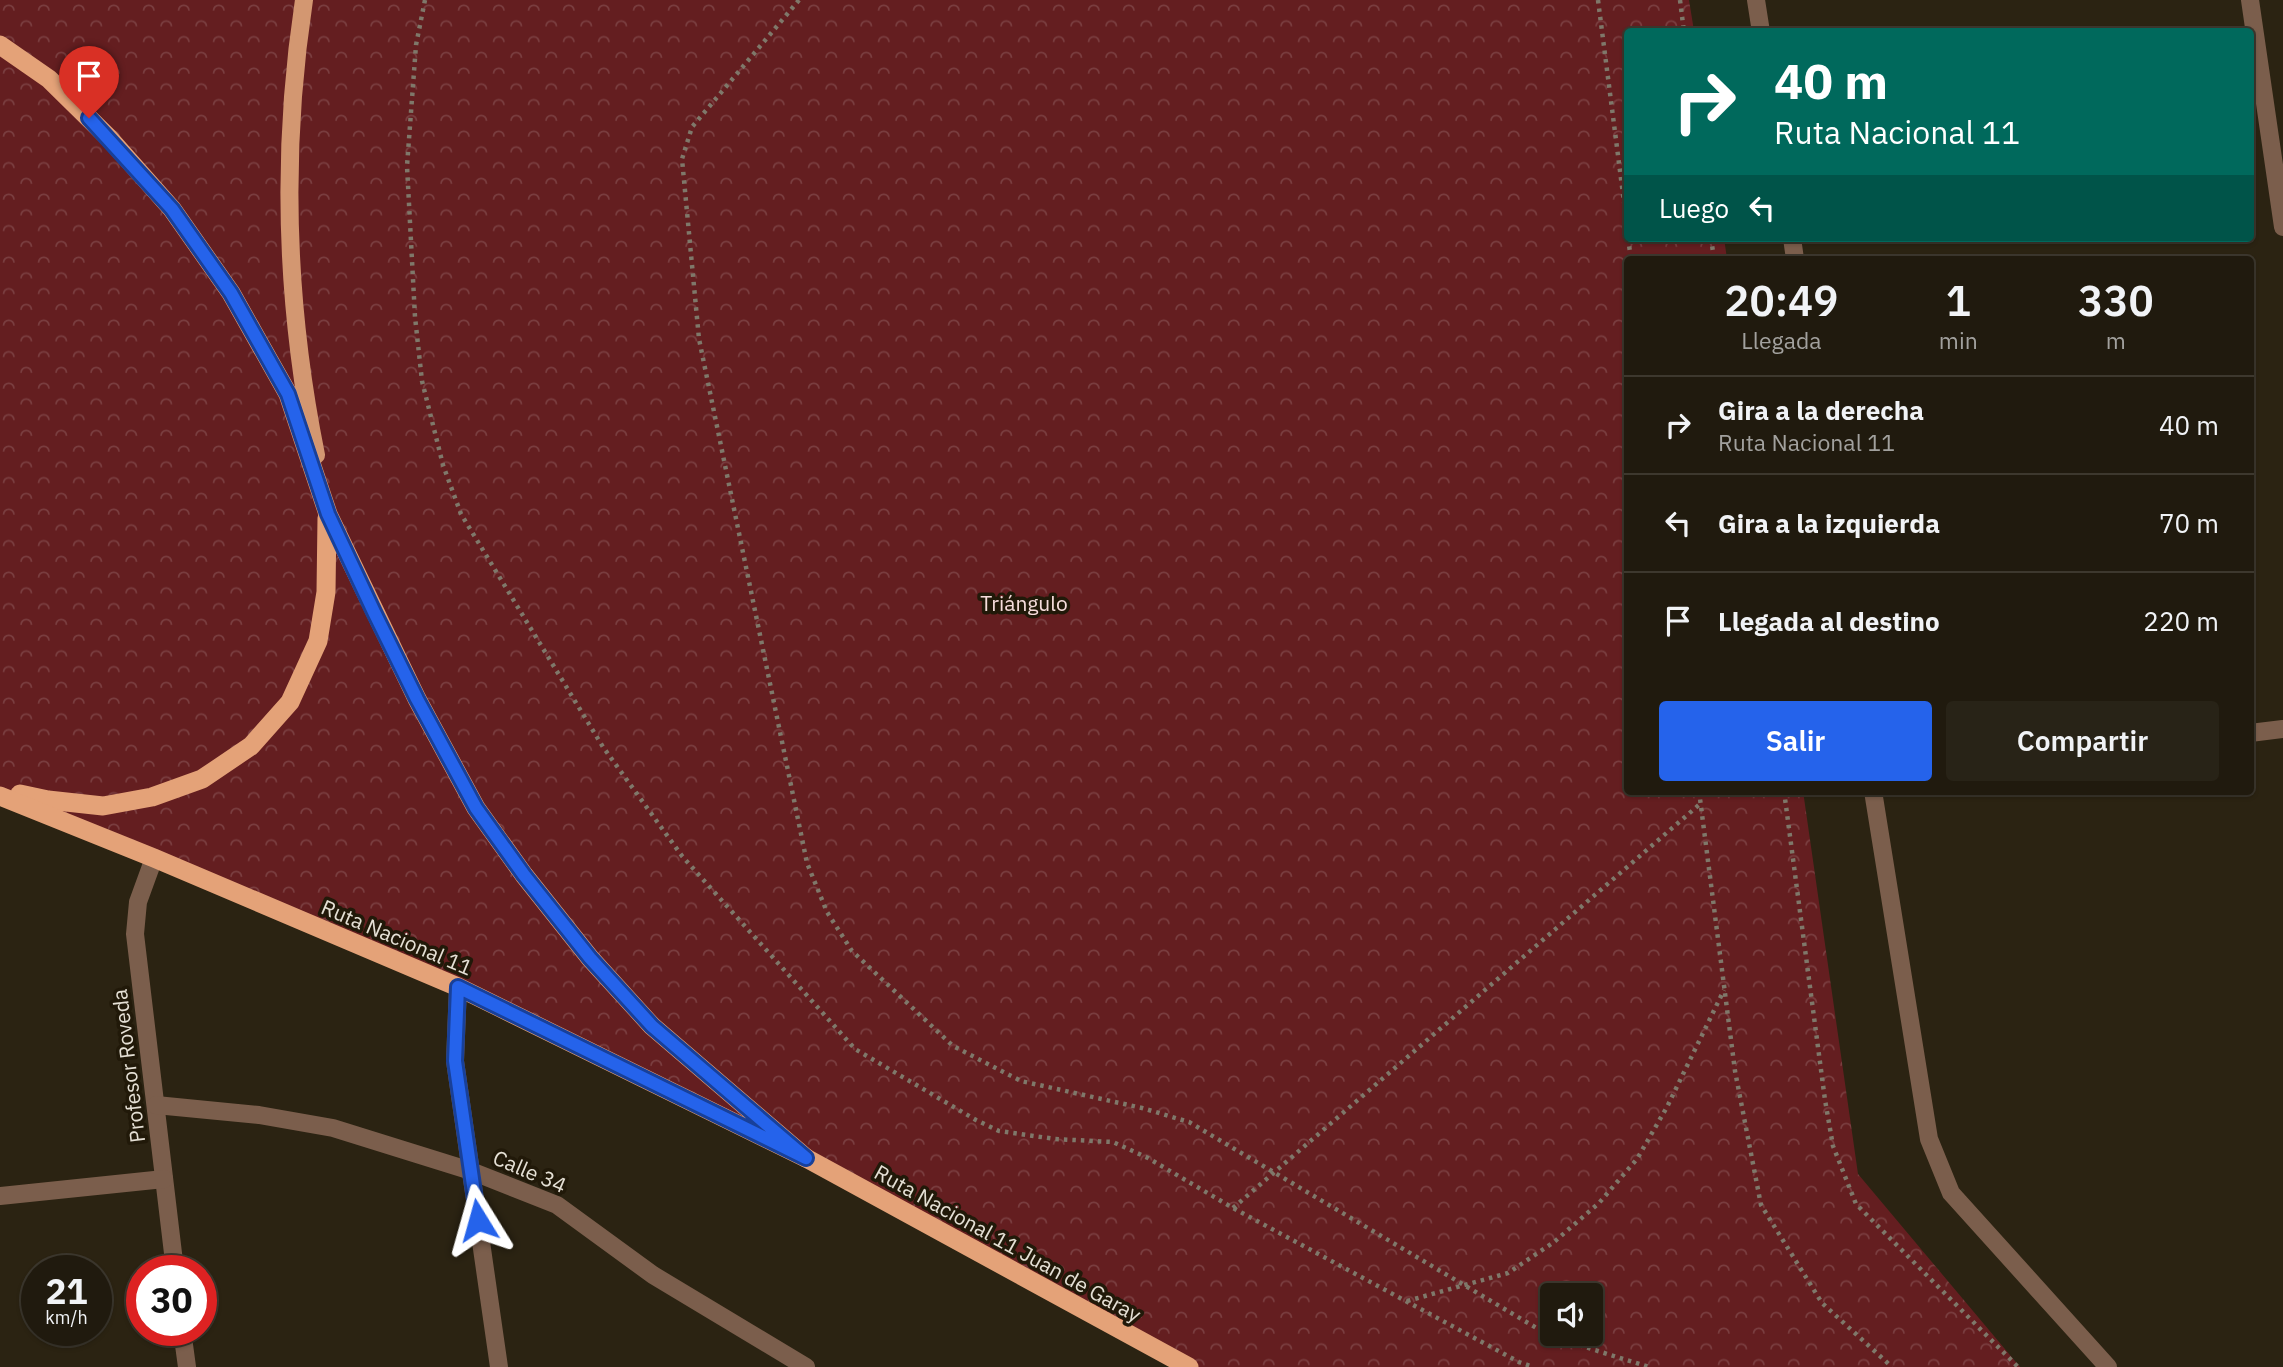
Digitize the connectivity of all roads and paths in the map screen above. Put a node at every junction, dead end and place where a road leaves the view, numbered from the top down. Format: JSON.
{"nodes":[{"id":1,"x":303,"y":0,"type":"edge"},
{"id":2,"x":425,"y":0,"type":"edge"},
{"id":3,"x":799,"y":0,"type":"edge"},
{"id":4,"x":1598,"y":0,"type":"edge"},
{"id":5,"x":1680,"y":0,"type":"edge"},
{"id":6,"x":1756,"y":0,"type":"edge"},
{"id":7,"x":2250,"y":0,"type":"edge"},
{"id":8,"x":1684,"y":28,"type":"edge"},
{"id":9,"x":1760,"y":28,"type":"edge"},
{"id":10,"x":0,"y":45,"type":"edge"},
{"id":11,"x":1624,"y":202,"type":"edge"},
{"id":12,"x":2283,"y":227,"type":"edge"},
{"id":13,"x":328,"y":514,"type":"junction"},
{"id":14,"x":2283,"y":729,"type":"edge"},
{"id":15,"x":2254,"y":733,"type":"edge"},
{"id":16,"x":0,"y":790,"type":"edge"},
{"id":17,"x":1700,"y":795,"type":"edge"},
{"id":18,"x":1785,"y":795,"type":"edge"},
{"id":19,"x":1875,"y":795,"type":"edge"},
{"id":20,"x":0,"y":796,"type":"edge"},
{"id":21,"x":1701,"y":803,"type":"junction"},
{"id":22,"x":154,"y":858,"type":"junction"},
{"id":23,"x":458,"y":987,"type":"junction"},
{"id":24,"x":1725,"y":989,"type":"junction"},
{"id":25,"x":156,"y":1105,"type":"junction"},
{"id":26,"x":806,"y":1158,"type":"junction"},
{"id":27,"x":471,"y":1171,"type":"junction"},
{"id":28,"x":1273,"y":1172,"type":"junction"},
{"id":29,"x":164,"y":1179,"type":"junction"},
{"id":30,"x":0,"y":1196,"type":"edge"},
{"id":31,"x":1233,"y":1208,"type":"junction"},
{"id":32,"x":173,"y":1255,"type":"edge"},
{"id":33,"x":1463,"y":1285,"type":"junction"},
{"id":34,"x":1406,"y":1301,"type":"junction"},
{"id":35,"x":184,"y":1346,"type":"edge"},
{"id":36,"x":187,"y":1367,"type":"edge"},
{"id":37,"x":499,"y":1367,"type":"edge"},
{"id":38,"x":806,"y":1367,"type":"edge"},
{"id":39,"x":1189,"y":1367,"type":"edge"},
{"id":40,"x":1533,"y":1367,"type":"edge"},
{"id":41,"x":1649,"y":1367,"type":"edge"},
{"id":42,"x":1892,"y":1367,"type":"edge"},
{"id":43,"x":2018,"y":1367,"type":"edge"},
{"id":44,"x":2108,"y":1367,"type":"edge"}],
"edges":[{"from":1,"to":13,"type":"main road"},
{"from":2,"to":31,"type":"path"},
{"from":3,"to":28,"type":"path"},
{"from":4,"to":11,"type":"path"},
{"from":5,"to":8,"type":"path"},
{"from":6,"to":9,"type":"street"},
{"from":7,"to":12,"type":"street"},
{"from":10,"to":13,"type":"highway"},
{"from":13,"to":16,"type":"highway"},
{"from":13,"to":26,"type":"highway"},
{"from":14,"to":15,"type":"street"},
{"from":17,"to":21,"type":"path"},
{"from":18,"to":43,"type":"path"},
{"from":19,"to":44,"type":"street"},
{"from":20,"to":22,"type":"highway","name":"Ruta Nacional 11"},
{"from":21,"to":24,"type":"path"},
{"from":21,"to":28,"type":"path"},
{"from":22,"to":23,"type":"highway","name":"Ruta Nacional 11"},
{"from":22,"to":25,"type":"street","name":"Profesor Roveda"},
{"from":23,"to":26,"type":"highway","name":"Ruta Nacional 11"},
{"from":23,"to":27,"type":"street"},
{"from":24,"to":33,"type":"path"},
{"from":24,"to":42,"type":"path"},
{"from":25,"to":27,"type":"street","name":"Calle 34"},
{"from":25,"to":29,"type":"street","name":"Profesor Roveda"},
{"from":26,"to":39,"type":"highway","name":"Ruta Nacional 11 Juan de Garay"},
{"from":27,"to":37,"type":"street"},
{"from":27,"to":38,"type":"street","name":"Calle 34"},
{"from":28,"to":31,"type":"path"},
{"from":28,"to":33,"type":"path"},
{"from":29,"to":30,"type":"street"},
{"from":29,"to":32,"type":"street","name":"Profesor Roveda"},
{"from":31,"to":34,"type":"path"},
{"from":33,"to":34,"type":"path"},
{"from":33,"to":41,"type":"path"},
{"from":34,"to":40,"type":"path"},
{"from":35,"to":36,"type":"street"}]}
